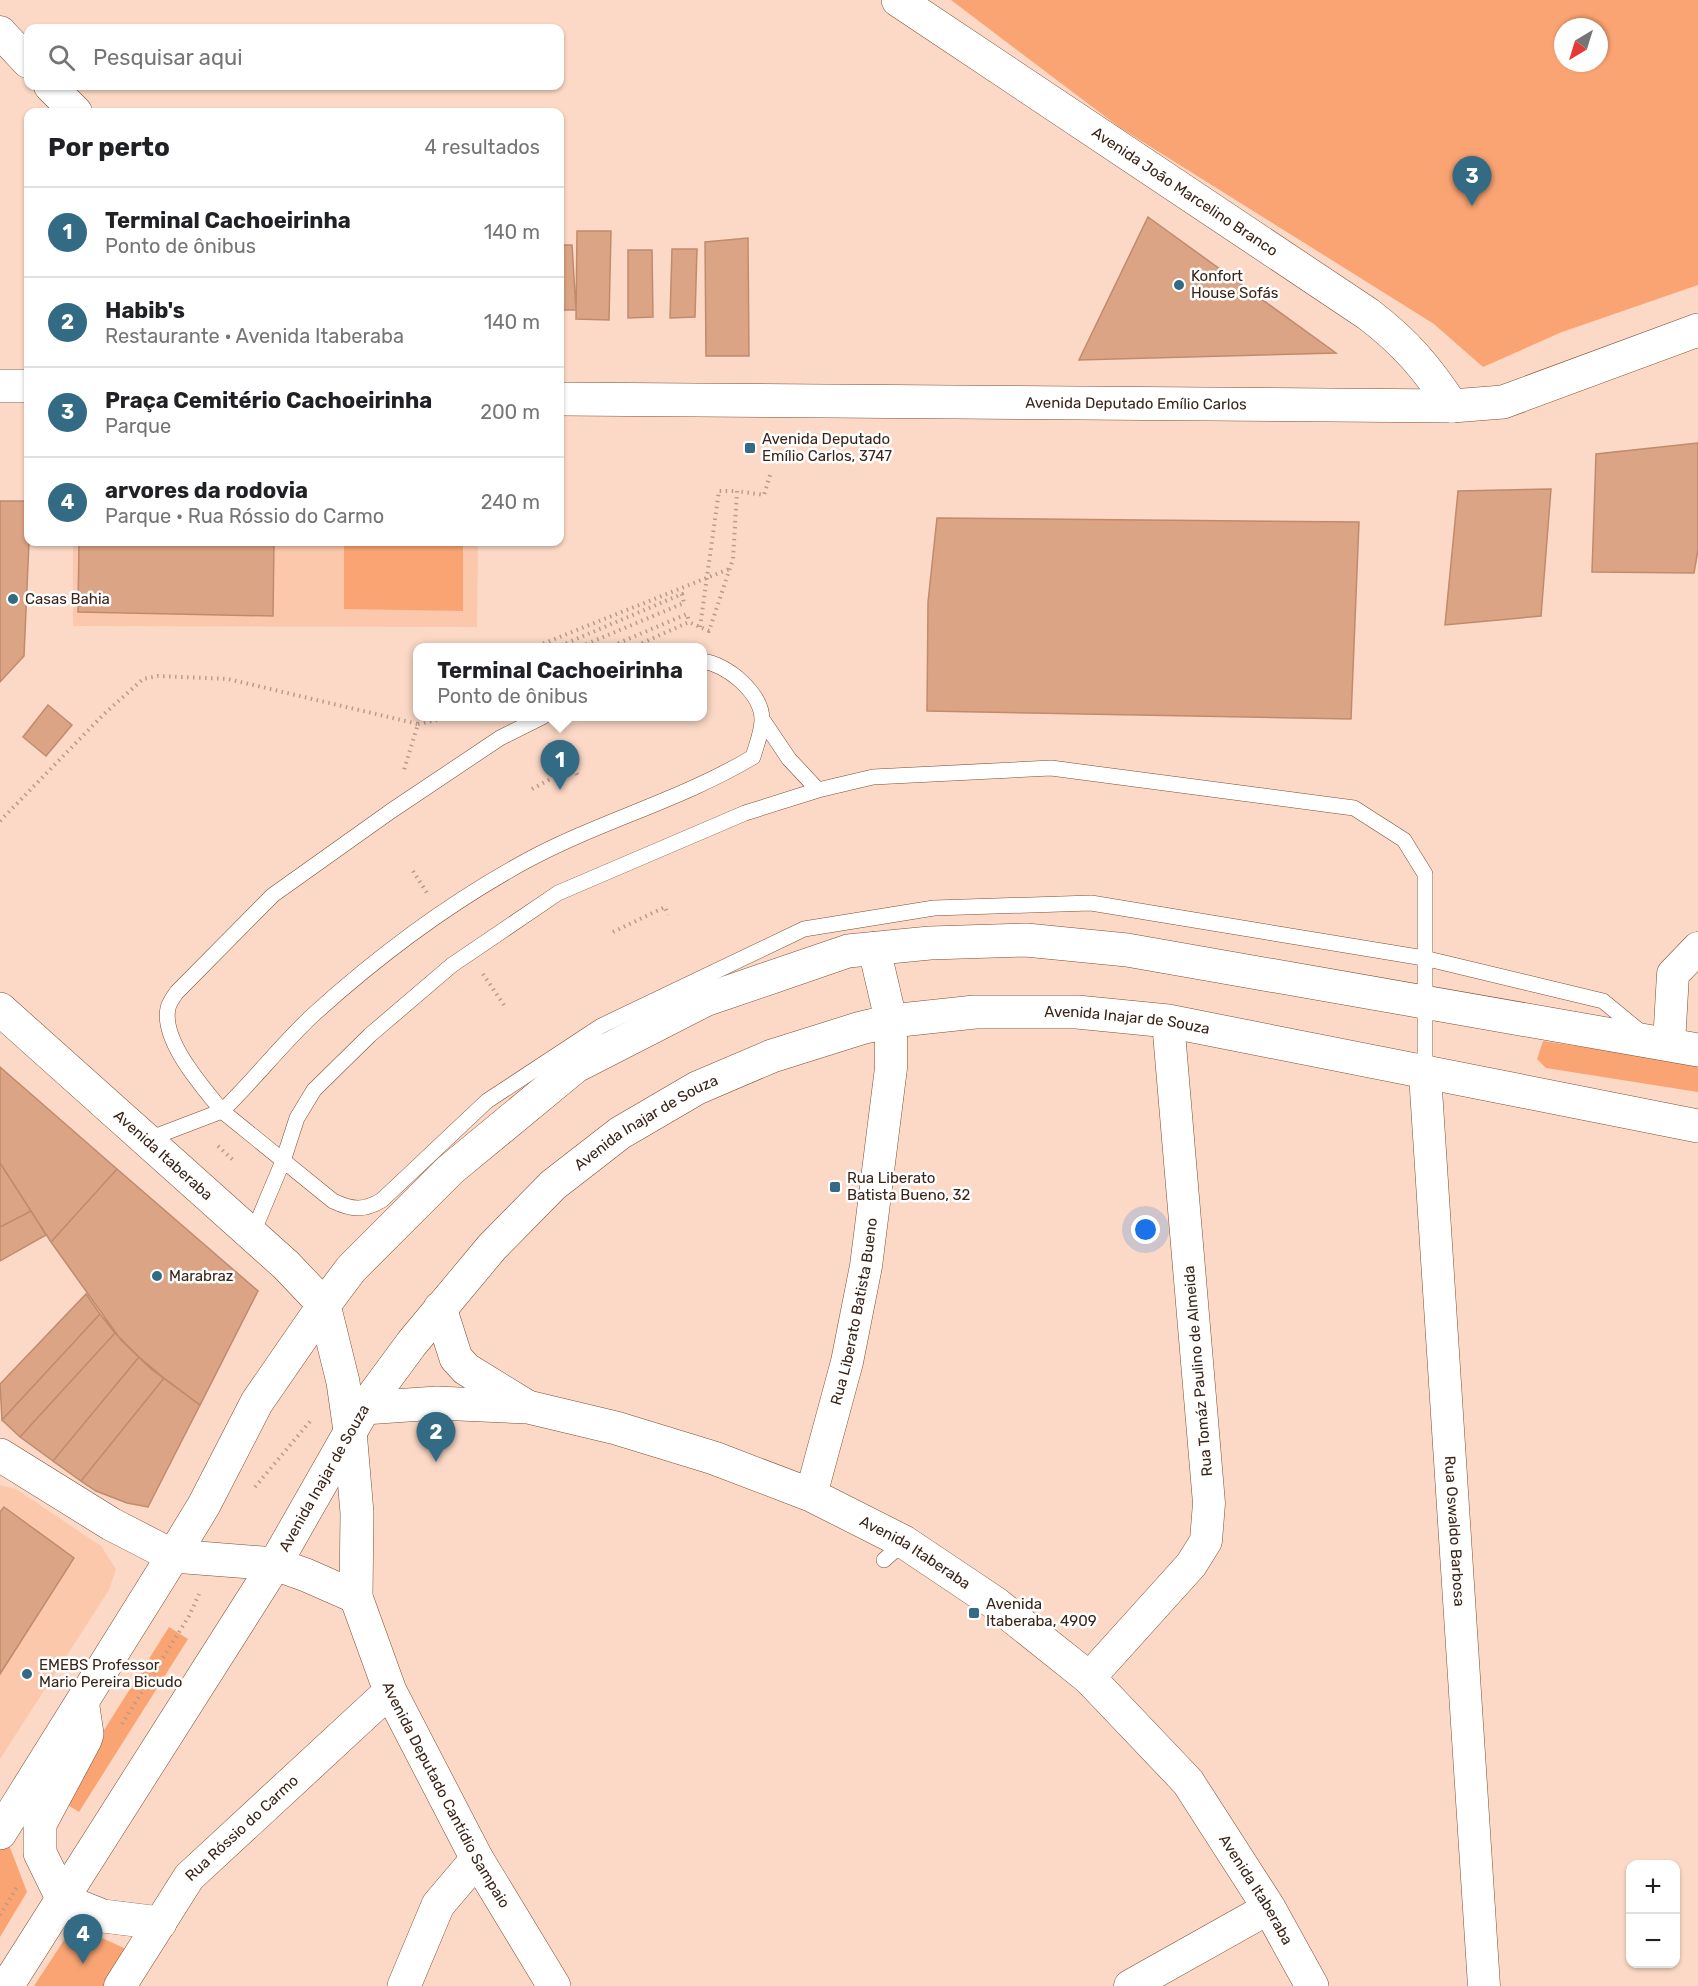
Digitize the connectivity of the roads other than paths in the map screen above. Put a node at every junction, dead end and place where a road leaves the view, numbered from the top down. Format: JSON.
{"nodes":[{"id":1,"x":898,"y":0,"type":"edge"},
{"id":2,"x":0,"y":32,"type":"edge"},
{"id":3,"x":24,"y":58,"type":"edge"},
{"id":4,"x":54,"y":90,"type":"edge"},
{"id":5,"x":72,"y":108,"type":"edge"},
{"id":6,"x":1698,"y":330,"type":"edge"},
{"id":7,"x":0,"y":386,"type":"edge"},
{"id":8,"x":24,"y":386,"type":"edge"},
{"id":9,"x":564,"y":399,"type":"edge"},
{"id":10,"x":1452,"y":406,"type":"junction"},
{"id":11,"x":707,"y":661,"type":"edge"},
{"id":12,"x":762,"y":719,"type":"junction"},
{"id":13,"x":536,"y":721,"type":"edge"},
{"id":14,"x":818,"y":790,"type":"junction"},
{"id":15,"x":874,"y":948,"type":"junction"},
{"id":16,"x":1698,"y":948,"type":"edge"},
{"id":17,"x":1424,"y":958,"type":"junction"},
{"id":18,"x":1426,"y":1000,"type":"junction"},
{"id":19,"x":0,"y":1009,"type":"edge"},
{"id":20,"x":891,"y":1021,"type":"junction"},
{"id":21,"x":1168,"y":1021,"type":"junction"},
{"id":22,"x":1673,"y":1045,"type":"edge"},
{"id":23,"x":1425,"y":1074,"type":"junction"},
{"id":24,"x":222,"y":1111,"type":"junction"},
{"id":25,"x":1698,"y":1126,"type":"edge"},
{"id":26,"x":146,"y":1140,"type":"junction"},
{"id":27,"x":284,"y":1161,"type":"junction"},
{"id":28,"x":252,"y":1234,"type":"junction"},
{"id":29,"x":324,"y":1305,"type":"junction"},
{"id":30,"x":440,"y":1308,"type":"junction"},
{"id":31,"x":528,"y":1407,"type":"junction"},
{"id":32,"x":357,"y":1419,"type":"junction"},
{"id":33,"x":0,"y":1455,"type":"edge"},
{"id":34,"x":811,"y":1495,"type":"junction"},
{"id":35,"x":173,"y":1556,"type":"junction"},
{"id":36,"x":275,"y":1564,"type":"junction"},
{"id":37,"x":356,"y":1597,"type":"junction"},
{"id":38,"x":1089,"y":1678,"type":"junction"},
{"id":39,"x":390,"y":1691,"type":"junction"},
{"id":40,"x":82,"y":1702,"type":"junction"},
{"id":41,"x":0,"y":1833,"type":"edge"},
{"id":42,"x":477,"y":1859,"type":"junction"},
{"id":43,"x":63,"y":1900,"type":"junction"},
{"id":44,"x":1269,"y":1908,"type":"junction"},
{"id":45,"x":160,"y":1923,"type":"junction"},
{"id":46,"x":7,"y":1986,"type":"edge"},
{"id":47,"x":120,"y":1986,"type":"edge"},
{"id":48,"x":405,"y":1986,"type":"edge"},
{"id":49,"x":554,"y":1986,"type":"edge"},
{"id":50,"x":1130,"y":1986,"type":"edge"},
{"id":51,"x":1312,"y":1986,"type":"edge"},
{"id":52,"x":1484,"y":1986,"type":"edge"}],
"edges":[{"from":1,"to":10,"type":"main road","name":"Avenida João Marcelino Branco"},
{"from":2,"to":3,"type":"street"},
{"from":4,"to":5,"type":"street"},
{"from":6,"to":10,"type":"main road","name":"Avenida Deputado Emílio Carlos"},
{"from":7,"to":8,"type":"main road"},
{"from":9,"to":10,"type":"main road","name":"Avenida Deputado Emílio Carlos"},
{"from":11,"to":12,"type":"lane"},
{"from":12,"to":14,"type":"lane"},
{"from":12,"to":24,"type":"lane"},
{"from":13,"to":24,"type":"lane"},
{"from":14,"to":17,"type":"lane"},
{"from":14,"to":27,"type":"lane"},
{"from":15,"to":18,"type":"main road"},
{"from":15,"to":20,"type":"street","name":"Rua Liberato Batista Bueno"},
{"from":15,"to":29,"type":"main road"},
{"from":16,"to":22,"type":"street"},
{"from":17,"to":18,"type":"lane"},
{"from":17,"to":22,"type":"lane"},
{"from":17,"to":27,"type":"lane"},
{"from":18,"to":22,"type":"main road"},
{"from":18,"to":23,"type":"lane"},
{"from":19,"to":26,"type":"main road","name":"Avenida Itaberaba"},
{"from":20,"to":21,"type":"main road","name":"Avenida Inajar de Souza"},
{"from":20,"to":30,"type":"main road","name":"Avenida Inajar de Souza"},
{"from":20,"to":34,"type":"street","name":"Rua Liberato Batista Bueno"},
{"from":21,"to":23,"type":"main road","name":"Avenida Inajar de Souza"},
{"from":21,"to":38,"type":"street","name":"Rua Tomáz Paulino de Almeida"},
{"from":23,"to":25,"type":"main road","name":"Avenida Inajar de Souza"},
{"from":23,"to":52,"type":"street","name":"Rua Oswaldo Barbosa"},
{"from":24,"to":26,"type":"lane"},
{"from":24,"to":27,"type":"lane"},
{"from":26,"to":28,"type":"main road","name":"Avenida Itaberaba"},
{"from":27,"to":28,"type":"lane"},
{"from":28,"to":29,"type":"main road","name":"Avenida Itaberaba"},
{"from":29,"to":32,"type":"main road","name":"Avenida Deputado Cantídio Sampaio"},
{"from":29,"to":35,"type":"main road"},
{"from":30,"to":31,"type":"main road","name":"Avenida Itaberaba"},
{"from":30,"to":32,"type":"main road","name":"Avenida Inajar de Souza"},
{"from":31,"to":32,"type":"main road","name":"Avenida Itaberaba"},
{"from":31,"to":34,"type":"main road","name":"Avenida Itaberaba"},
{"from":32,"to":36,"type":"main road","name":"Avenida Inajar de Souza"},
{"from":32,"to":37,"type":"main road","name":"Avenida Deputado Cantídio Sampaio"},
{"from":33,"to":35,"type":"main road"},
{"from":34,"to":38,"type":"main road","name":"Avenida Itaberaba"},
{"from":35,"to":36,"type":"main road"},
{"from":35,"to":40,"type":"main road"},
{"from":36,"to":37,"type":"main road"},
{"from":36,"to":43,"type":"main road","name":"Avenida Inajar de Souza"},
{"from":37,"to":39,"type":"main road","name":"Avenida Deputado Cantídio Sampaio"},
{"from":38,"to":44,"type":"main road","name":"Avenida Itaberaba"},
{"from":39,"to":42,"type":"main road","name":"Avenida Deputado Cantídio Sampaio"},
{"from":39,"to":45,"type":"street","name":"Rua Róssio do Carmo"},
{"from":40,"to":41,"type":"main road"},
{"from":40,"to":43,"type":"main road"},
{"from":42,"to":48,"type":"main road"},
{"from":42,"to":49,"type":"main road","name":"Avenida Deputado Cantídio Sampaio"},
{"from":43,"to":45,"type":"main road"},
{"from":43,"to":46,"type":"main road","name":"Avenida Inajar de Souza"},
{"from":44,"to":50,"type":"street"},
{"from":44,"to":51,"type":"main road","name":"Avenida Itaberaba"},
{"from":45,"to":47,"type":"street","name":"Rua Róssio do Carmo"}]}
